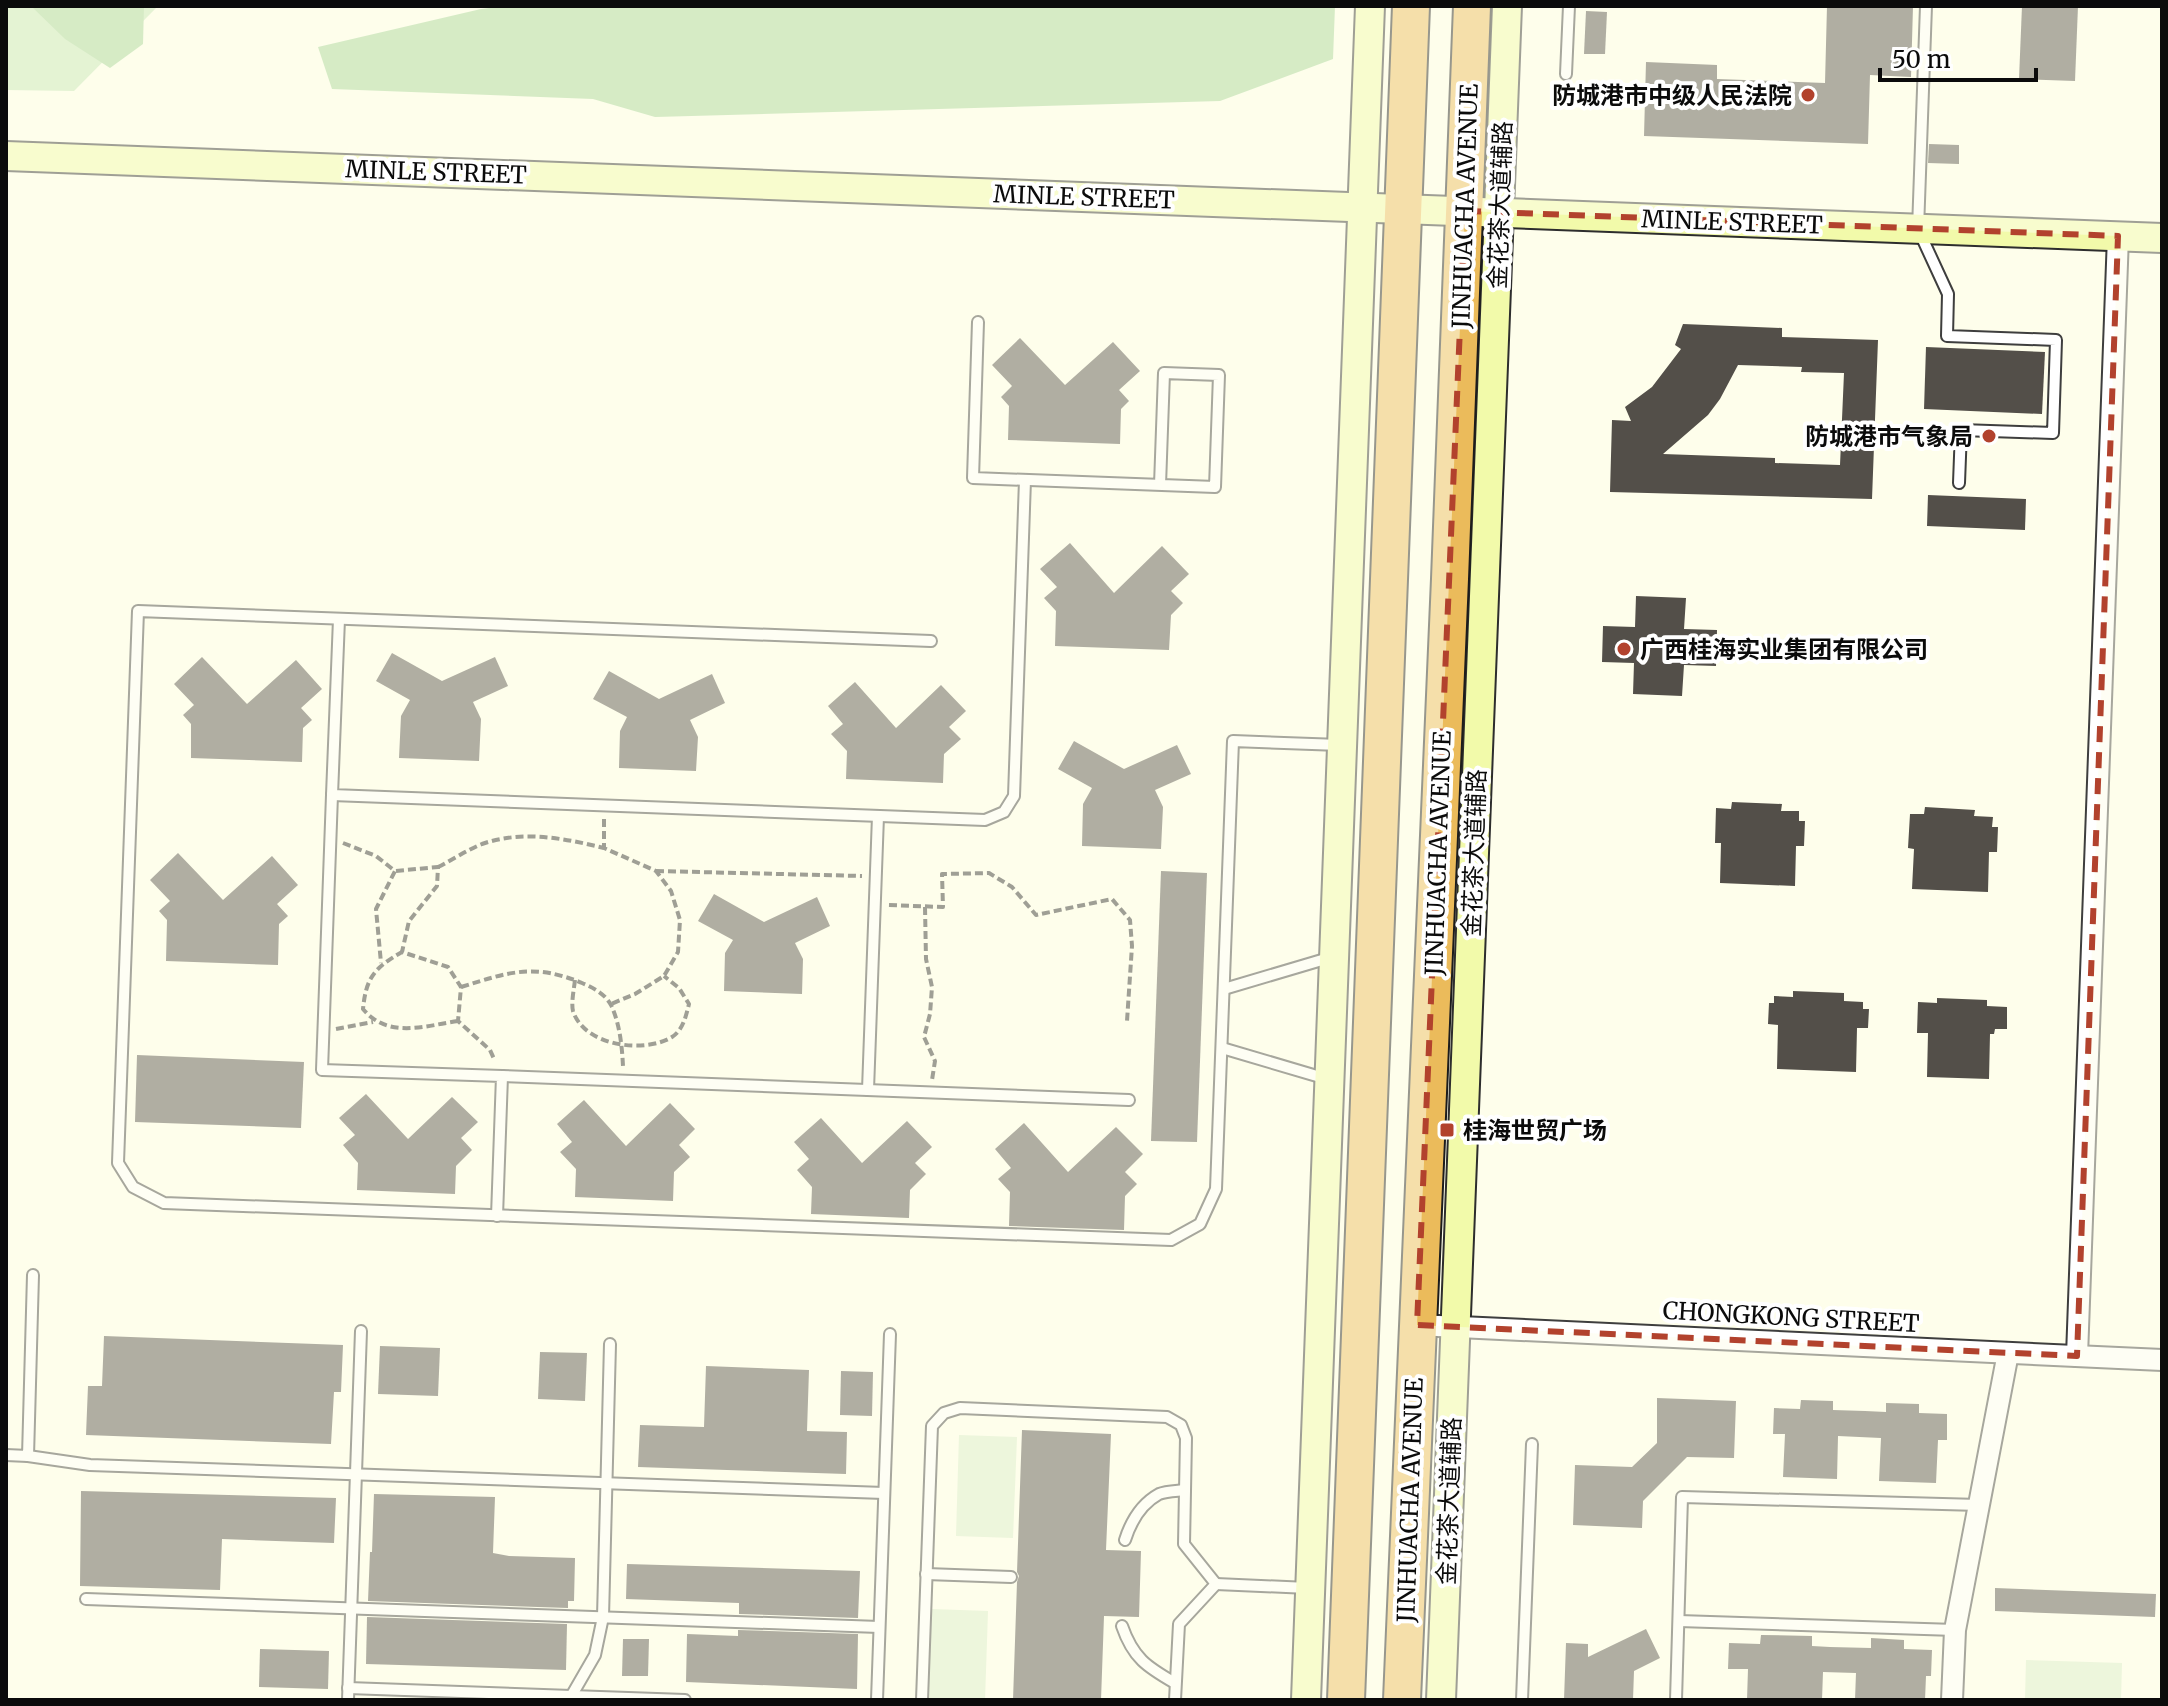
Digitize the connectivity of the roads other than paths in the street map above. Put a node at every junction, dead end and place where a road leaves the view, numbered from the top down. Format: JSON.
{"nodes":[{"id":1,"x":1370,"y":6,"type":"edge"},
{"id":2,"x":1411,"y":6,"type":"edge"},
{"id":3,"x":1472,"y":6,"type":"edge"},
{"id":4,"x":1507,"y":6,"type":"edge"},
{"id":5,"x":1569,"y":6,"type":"edge"},
{"id":6,"x":1926,"y":6,"type":"edge"},
{"id":7,"x":1566,"y":74,"type":"dead end"},
{"id":8,"x":6,"y":156,"type":"edge"},
{"id":9,"x":1363,"y":208,"type":"junction"},
{"id":10,"x":1402,"y":209,"type":"junction"},
{"id":11,"x":1482,"y":212,"type":"junction"},
{"id":12,"x":1918,"y":229,"type":"junction"},
{"id":13,"x":2118,"y":236,"type":"junction"},
{"id":14,"x":2162,"y":238,"type":"edge"},
{"id":15,"x":978,"y":322,"type":"dead end"},
{"id":16,"x":1025,"y":480,"type":"junction"},
{"id":17,"x":1959,"y":483,"type":"dead end"},
{"id":18,"x":1160,"y":485,"type":"junction"},
{"id":19,"x":339,"y":619,"type":"junction"},
{"id":20,"x":931,"y":641,"type":"dead end"},
{"id":21,"x":1342,"y":745,"type":"junction"},
{"id":22,"x":332,"y":795,"type":"junction"},
{"id":23,"x":878,"y":816,"type":"junction"},
{"id":24,"x":1334,"y":956,"type":"junction"},
{"id":25,"x":1224,"y":989,"type":"junction"},
{"id":26,"x":1222,"y":1048,"type":"junction"},
{"id":27,"x":502,"y":1076,"type":"junction"},
{"id":28,"x":1330,"y":1079,"type":"junction"},
{"id":29,"x":868,"y":1090,"type":"junction"},
{"id":30,"x":1129,"y":1100,"type":"dead end"},
{"id":31,"x":497,"y":1216,"type":"junction"},
{"id":32,"x":33,"y":1275,"type":"dead end"},
{"id":33,"x":1417,"y":1325,"type":"junction"},
{"id":34,"x":1456,"y":1327,"type":"junction"},
{"id":35,"x":361,"y":1331,"type":"dead end"},
{"id":36,"x":890,"y":1334,"type":"dead end"},
{"id":37,"x":610,"y":1344,"type":"dead end"},
{"id":38,"x":2008,"y":1353,"type":"junction"},
{"id":39,"x":2077,"y":1356,"type":"junction"},
{"id":40,"x":2162,"y":1360,"type":"edge"},
{"id":41,"x":1532,"y":1444,"type":"dead end"},
{"id":42,"x":6,"y":1455,"type":"edge"},
{"id":43,"x":28,"y":1456,"type":"junction"},
{"id":44,"x":356,"y":1474,"type":"junction"},
{"id":45,"x":606,"y":1483,"type":"junction"},
{"id":46,"x":1185,"y":1490,"type":"junction"},
{"id":47,"x":884,"y":1493,"type":"junction"},
{"id":48,"x":1979,"y":1505,"type":"junction"},
{"id":49,"x":1125,"y":1540,"type":"dead end"},
{"id":50,"x":926,"y":1574,"type":"junction"},
{"id":51,"x":1011,"y":1577,"type":"dead end"},
{"id":52,"x":1216,"y":1584,"type":"junction"},
{"id":53,"x":1310,"y":1588,"type":"junction"},
{"id":54,"x":86,"y":1599,"type":"dead end"},
{"id":55,"x":351,"y":1608,"type":"junction"},
{"id":56,"x":603,"y":1617,"type":"junction"},
{"id":57,"x":1679,"y":1621,"type":"junction"},
{"id":58,"x":1122,"y":1626,"type":"dead end"},
{"id":59,"x":879,"y":1627,"type":"junction"},
{"id":60,"x":1955,"y":1630,"type":"junction"},
{"id":61,"x":1175,"y":1683,"type":"junction"},
{"id":62,"x":348,"y":1688,"type":"junction"},
{"id":63,"x":571,"y":1698,"type":"edge"},
{"id":64,"x":348,"y":1700,"type":"edge"},
{"id":65,"x":685,"y":1700,"type":"edge"},
{"id":66,"x":877,"y":1700,"type":"edge"},
{"id":67,"x":922,"y":1700,"type":"edge"},
{"id":68,"x":1175,"y":1700,"type":"edge"},
{"id":69,"x":1306,"y":1700,"type":"edge"},
{"id":70,"x":1346,"y":1700,"type":"edge"},
{"id":71,"x":1402,"y":1700,"type":"edge"},
{"id":72,"x":1441,"y":1700,"type":"edge"},
{"id":73,"x":1522,"y":1700,"type":"edge"},
{"id":74,"x":1676,"y":1700,"type":"edge"},
{"id":75,"x":1952,"y":1700,"type":"edge"}],
"edges":[{"from":1,"to":9,"type":"street"},
{"from":2,"to":10,"type":"highway"},
{"from":3,"to":11,"type":"highway","name":"JINHUACHA AVENUE"},
{"from":4,"to":11,"type":"street","name":"金花茶大道辅路"},
{"from":5,"to":7,"type":"lane"},
{"from":6,"to":12,"type":"lane"},
{"from":8,"to":9,"type":"street","name":"MINLE STREET"},
{"from":9,"to":10,"type":"street","name":"MINLE STREET"},
{"from":9,"to":21,"type":"street"},
{"from":10,"to":11,"type":"street","name":"MINLE STREET"},
{"from":10,"to":70,"type":"highway"},
{"from":11,"to":12,"type":"street","name":"MINLE STREET"},
{"from":11,"to":33,"type":"highway","name":"JINHUACHA AVENUE"},
{"from":11,"to":34,"type":"street","name":"金花茶大道辅路"},
{"from":12,"to":13,"type":"street","name":"MINLE STREET"},
{"from":12,"to":17,"type":"lane"},
{"from":13,"to":14,"type":"street","name":"MINLE STREET"},
{"from":13,"to":39,"type":"street"},
{"from":15,"to":16,"type":"lane"},
{"from":16,"to":18,"type":"lane"},
{"from":16,"to":23,"type":"lane"},
{"from":18,"to":18,"type":"lane"},
{"from":19,"to":20,"type":"lane"},
{"from":19,"to":22,"type":"lane"},
{"from":19,"to":31,"type":"lane"},
{"from":21,"to":24,"type":"street"},
{"from":21,"to":25,"type":"lane"},
{"from":22,"to":23,"type":"lane"},
{"from":22,"to":27,"type":"lane"},
{"from":23,"to":29,"type":"lane"},
{"from":24,"to":25,"type":"lane"},
{"from":24,"to":28,"type":"street"},
{"from":25,"to":26,"type":"lane"},
{"from":26,"to":28,"type":"lane"},
{"from":26,"to":31,"type":"lane"},
{"from":27,"to":29,"type":"lane"},
{"from":27,"to":31,"type":"lane"},
{"from":28,"to":53,"type":"street"},
{"from":29,"to":30,"type":"lane"},
{"from":32,"to":43,"type":"lane"},
{"from":33,"to":34,"type":"street","name":"CHONGKONG STREET"},
{"from":33,"to":71,"type":"highway","name":"JINHUACHA AVENUE"},
{"from":34,"to":38,"type":"street","name":"CHONGKONG STREET"},
{"from":34,"to":72,"type":"street","name":"金花茶大道辅路"},
{"from":35,"to":44,"type":"lane"},
{"from":36,"to":47,"type":"lane"},
{"from":37,"to":45,"type":"lane"},
{"from":38,"to":39,"type":"street","name":"CHONGKONG STREET"},
{"from":38,"to":48,"type":"street"},
{"from":39,"to":40,"type":"street","name":"CHONGKONG STREET"},
{"from":41,"to":73,"type":"lane"},
{"from":42,"to":43,"type":"lane"},
{"from":43,"to":44,"type":"lane"},
{"from":44,"to":45,"type":"lane"},
{"from":44,"to":55,"type":"lane"},
{"from":45,"to":47,"type":"lane"},
{"from":45,"to":56,"type":"lane"},
{"from":46,"to":49,"type":"lane"},
{"from":46,"to":50,"type":"lane"},
{"from":46,"to":52,"type":"lane"},
{"from":47,"to":59,"type":"lane"},
{"from":48,"to":57,"type":"lane"},
{"from":48,"to":60,"type":"street"},
{"from":50,"to":51,"type":"lane"},
{"from":50,"to":67,"type":"lane"},
{"from":52,"to":53,"type":"lane"},
{"from":52,"to":61,"type":"lane"},
{"from":53,"to":69,"type":"street"},
{"from":54,"to":55,"type":"lane"},
{"from":55,"to":56,"type":"lane"},
{"from":55,"to":62,"type":"lane"},
{"from":56,"to":59,"type":"lane"},
{"from":56,"to":63,"type":"lane"},
{"from":57,"to":60,"type":"lane"},
{"from":57,"to":74,"type":"lane"},
{"from":58,"to":61,"type":"lane"},
{"from":59,"to":66,"type":"lane"},
{"from":60,"to":75,"type":"street"},
{"from":61,"to":68,"type":"lane"},
{"from":62,"to":63,"type":"lane"},
{"from":62,"to":64,"type":"lane"},
{"from":63,"to":65,"type":"lane"}]}
